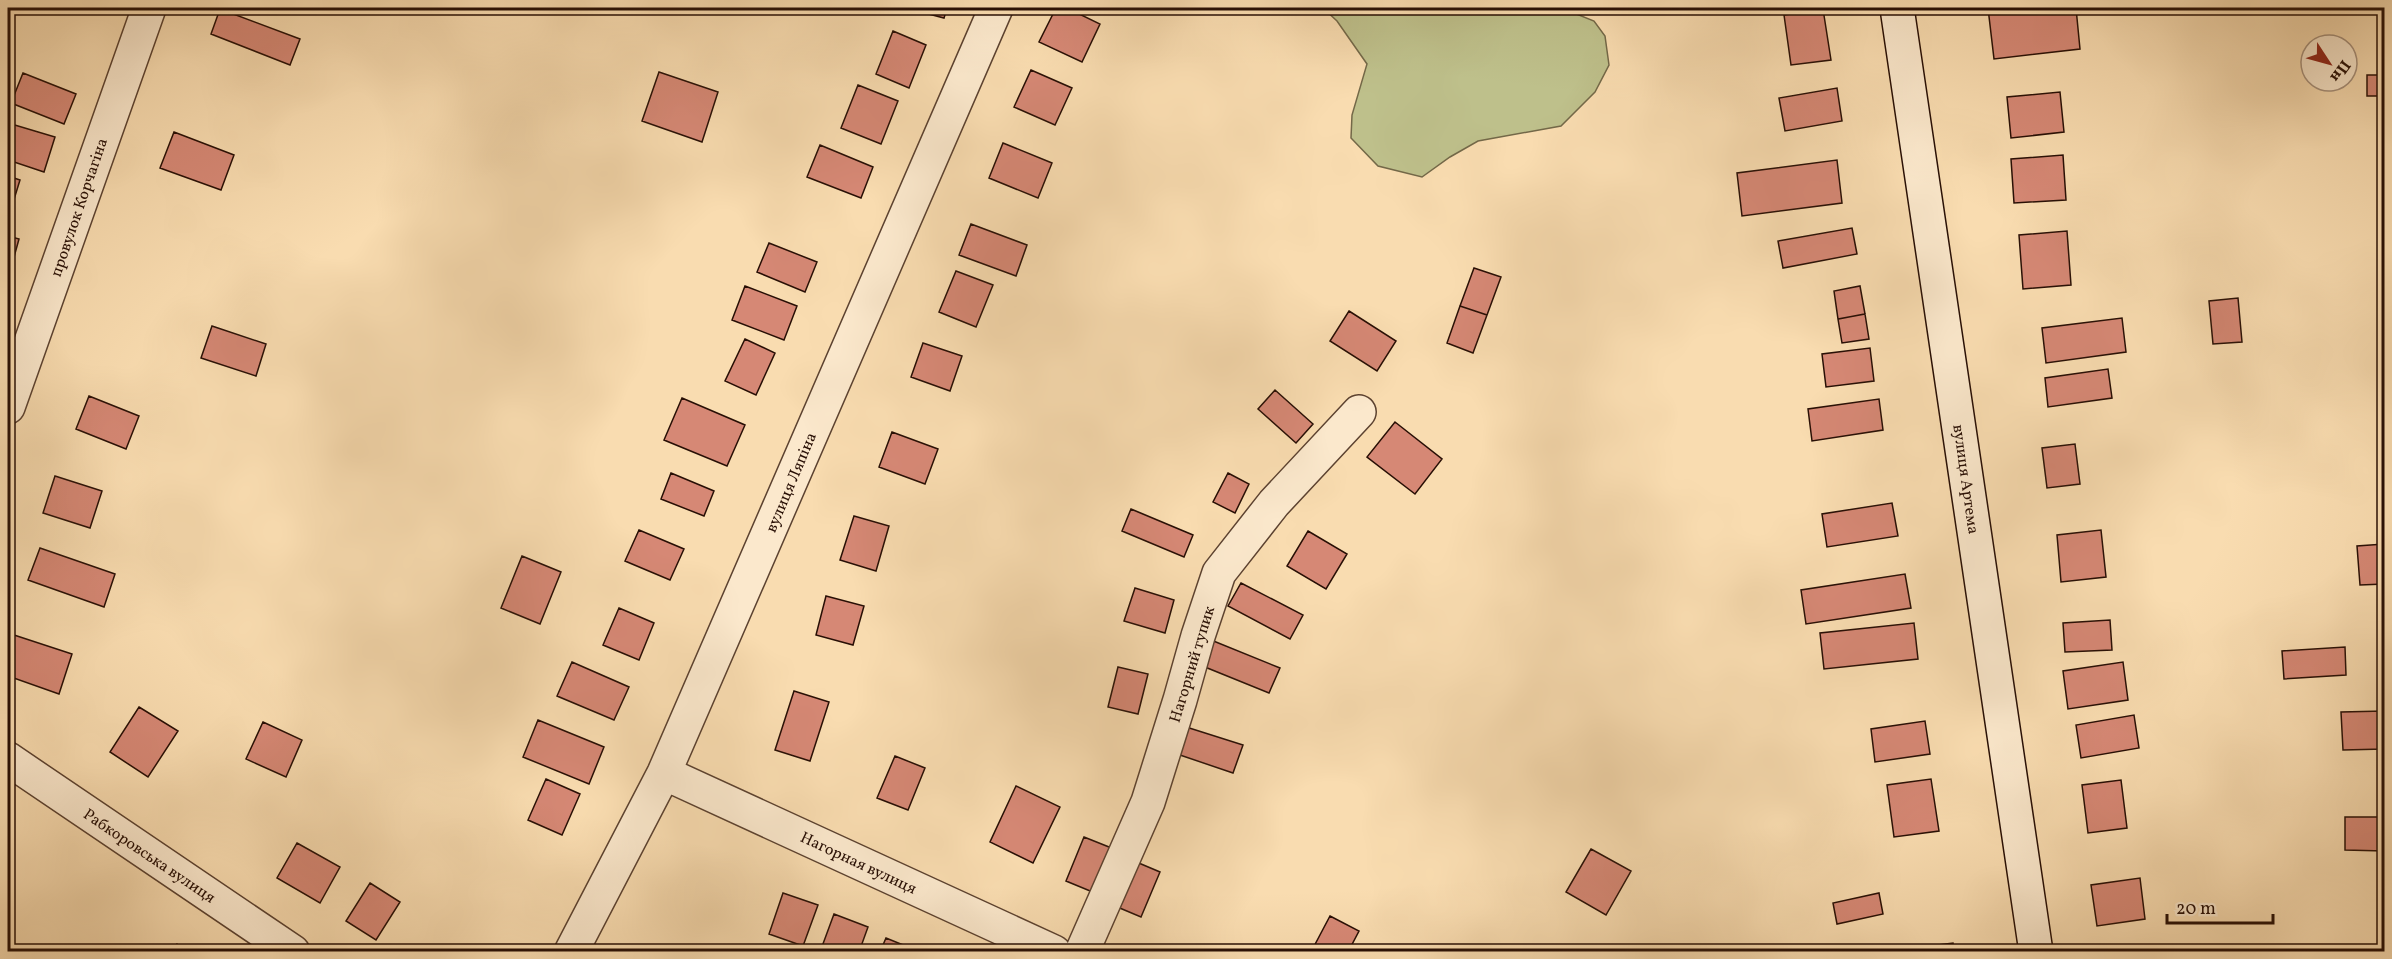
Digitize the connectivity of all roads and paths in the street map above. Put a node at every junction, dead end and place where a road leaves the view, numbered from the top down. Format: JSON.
{"nodes":[{"id":1,"x":149,"y":8,"type":"edge"},
{"id":2,"x":996,"y":8,"type":"edge"},
{"id":3,"x":1897,"y":8,"type":"edge"},
{"id":4,"x":8,"y":407,"type":"edge"},
{"id":5,"x":1359,"y":412,"type":"dead end"},
{"id":6,"x":8,"y":759,"type":"edge"},
{"id":7,"x":664,"y":773,"type":"junction"},
{"id":8,"x":293,"y":951,"type":"edge"},
{"id":9,"x":571,"y":951,"type":"edge"},
{"id":10,"x":1053,"y":951,"type":"edge"},
{"id":11,"x":1082,"y":951,"type":"edge"},
{"id":12,"x":2037,"y":951,"type":"edge"}],
"edges":[{"from":1,"to":4,"type":"street","name":"провулок Корчагіна"},
{"from":2,"to":7,"type":"street","name":"вулиця Ляпіна"},
{"from":3,"to":12,"type":"street","name":"вулиця Артема"},
{"from":5,"to":11,"type":"street","name":"Нагорний тупик"},
{"from":6,"to":8,"type":"street","name":"Рабкоровська вулиця"},
{"from":7,"to":9,"type":"street","name":"вулиця Ляпіна"},
{"from":7,"to":10,"type":"street","name":"Нагорная вулиця"}]}
